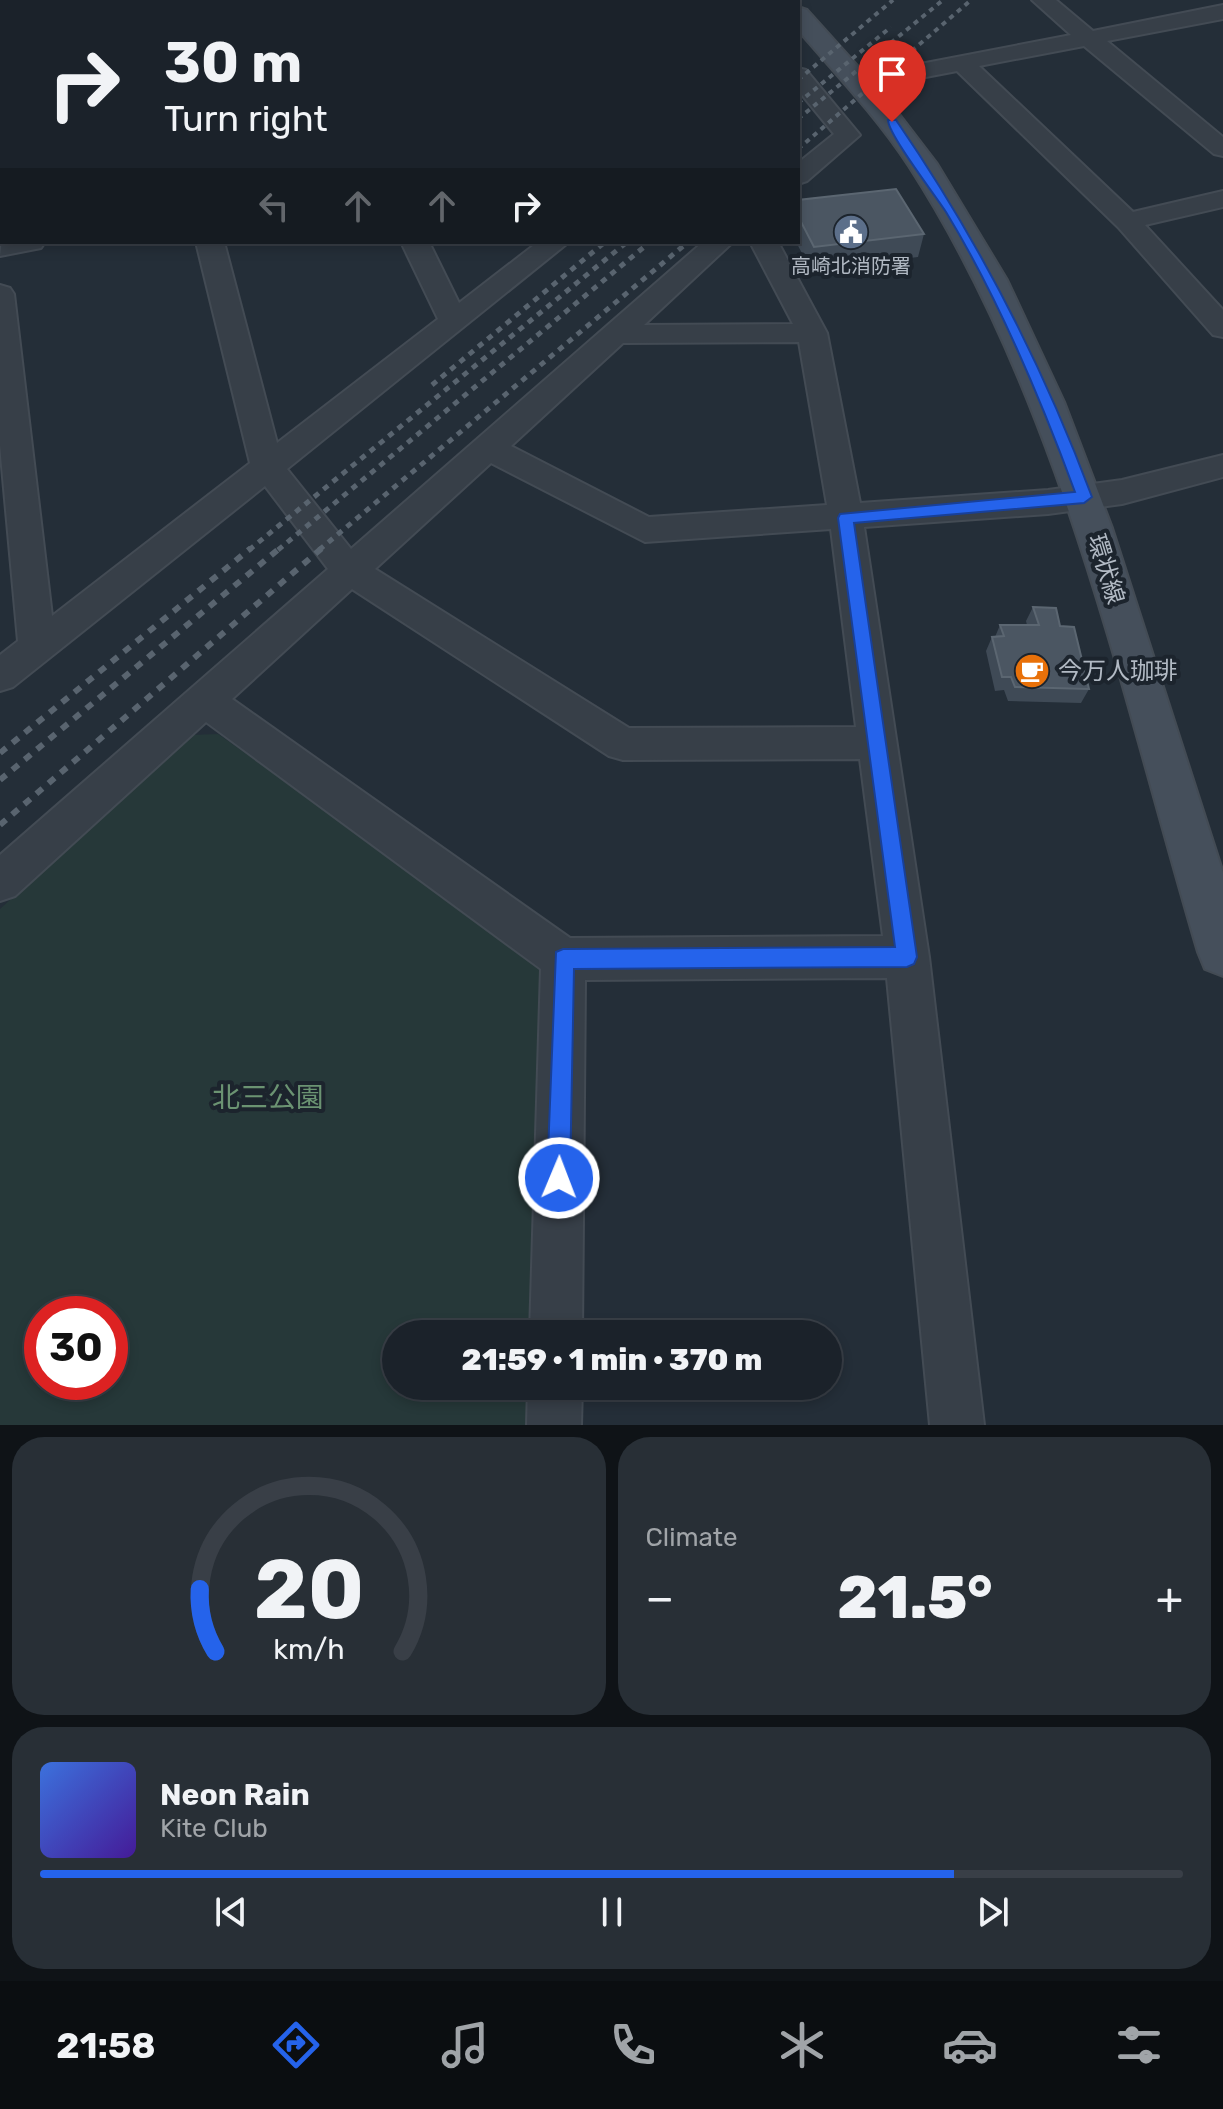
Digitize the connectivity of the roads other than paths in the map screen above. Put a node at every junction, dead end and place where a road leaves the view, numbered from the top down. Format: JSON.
{"nodes":[{"id":1,"x":1043,"y":0,"type":"edge"},
{"id":2,"x":1213,"y":14,"type":"edge"},
{"id":3,"x":800,"y":17,"type":"edge"},
{"id":4,"x":1223,"y":31,"type":"edge"},
{"id":5,"x":1090,"y":38,"type":"junction"},
{"id":6,"x":962,"y":63,"type":"junction"},
{"id":7,"x":800,"y":77,"type":"edge"},
{"id":8,"x":858,"y":83,"type":"junction"},
{"id":9,"x":1223,"y":149,"type":"edge"},
{"id":10,"x":800,"y":174,"type":"edge"},
{"id":11,"x":1223,"y":199,"type":"edge"},
{"id":12,"x":1127,"y":221,"type":"junction"},
{"id":13,"x":21,"y":244,"type":"edge"},
{"id":14,"x":211,"y":244,"type":"edge"},
{"id":15,"x":416,"y":244,"type":"edge"},
{"id":16,"x":552,"y":244,"type":"edge"},
{"id":17,"x":717,"y":244,"type":"edge"},
{"id":18,"x":765,"y":244,"type":"edge"},
{"id":19,"x":0,"y":248,"type":"edge"},
{"id":20,"x":0,"y":294,"type":"edge"},
{"id":21,"x":454,"y":322,"type":"junction"},
{"id":22,"x":1223,"y":328,"type":"edge"},
{"id":23,"x":812,"y":333,"type":"junction"},
{"id":24,"x":616,"y":334,"type":"junction"},
{"id":25,"x":487,"y":447,"type":"junction"},
{"id":26,"x":267,"y":466,"type":"junction"},
{"id":27,"x":1223,"y":466,"type":"edge"},
{"id":28,"x":1084,"y":497,"type":"junction"},
{"id":29,"x":846,"y":518,"type":"junction"},
{"id":30,"x":348,"y":569,"type":"junction"},
{"id":31,"x":37,"y":646,"type":"junction"},
{"id":32,"x":0,"y":676,"type":"edge"},
{"id":33,"x":205,"y":700,"type":"junction"},
{"id":34,"x":879,"y":743,"type":"junction"},
{"id":35,"x":0,"y":882,"type":"edge"},
{"id":36,"x":1223,"y":952,"type":"edge"},
{"id":37,"x":907,"y":957,"type":"junction"},
{"id":38,"x":563,"y":959,"type":"junction"},
{"id":39,"x":556,"y":1320,"type":"edge"},
{"id":40,"x":555,"y":1400,"type":"edge"},
{"id":41,"x":554,"y":1425,"type":"edge"},
{"id":42,"x":957,"y":1425,"type":"edge"}],
"edges":[{"from":1,"to":5,"type":"street"},
{"from":2,"to":4,"type":"street"},
{"from":2,"to":5,"type":"street"},
{"from":3,"to":8,"type":"street","name":"環状線"},
{"from":5,"to":6,"type":"street"},
{"from":5,"to":9,"type":"street"},
{"from":6,"to":8,"type":"street"},
{"from":6,"to":12,"type":"street"},
{"from":7,"to":10,"type":"street"},
{"from":8,"to":28,"type":"street","name":"環状線"},
{"from":11,"to":12,"type":"street"},
{"from":12,"to":22,"type":"street"},
{"from":13,"to":19,"type":"street"},
{"from":14,"to":26,"type":"street"},
{"from":15,"to":21,"type":"street"},
{"from":16,"to":21,"type":"street"},
{"from":17,"to":24,"type":"street"},
{"from":18,"to":23,"type":"street"},
{"from":20,"to":31,"type":"street"},
{"from":21,"to":26,"type":"street"},
{"from":23,"to":24,"type":"street"},
{"from":23,"to":29,"type":"street"},
{"from":24,"to":25,"type":"street"},
{"from":25,"to":29,"type":"street"},
{"from":25,"to":30,"type":"street"},
{"from":26,"to":30,"type":"street"},
{"from":26,"to":31,"type":"street"},
{"from":27,"to":28,"type":"street"},
{"from":28,"to":29,"type":"street"},
{"from":28,"to":36,"type":"street","name":"環状線"},
{"from":29,"to":34,"type":"street"},
{"from":30,"to":33,"type":"street"},
{"from":30,"to":34,"type":"street"},
{"from":31,"to":32,"type":"street"},
{"from":33,"to":35,"type":"street"},
{"from":33,"to":38,"type":"street"},
{"from":34,"to":37,"type":"street"},
{"from":37,"to":38,"type":"street"},
{"from":37,"to":42,"type":"street"},
{"from":38,"to":39,"type":"street"},
{"from":40,"to":41,"type":"street"}]}
